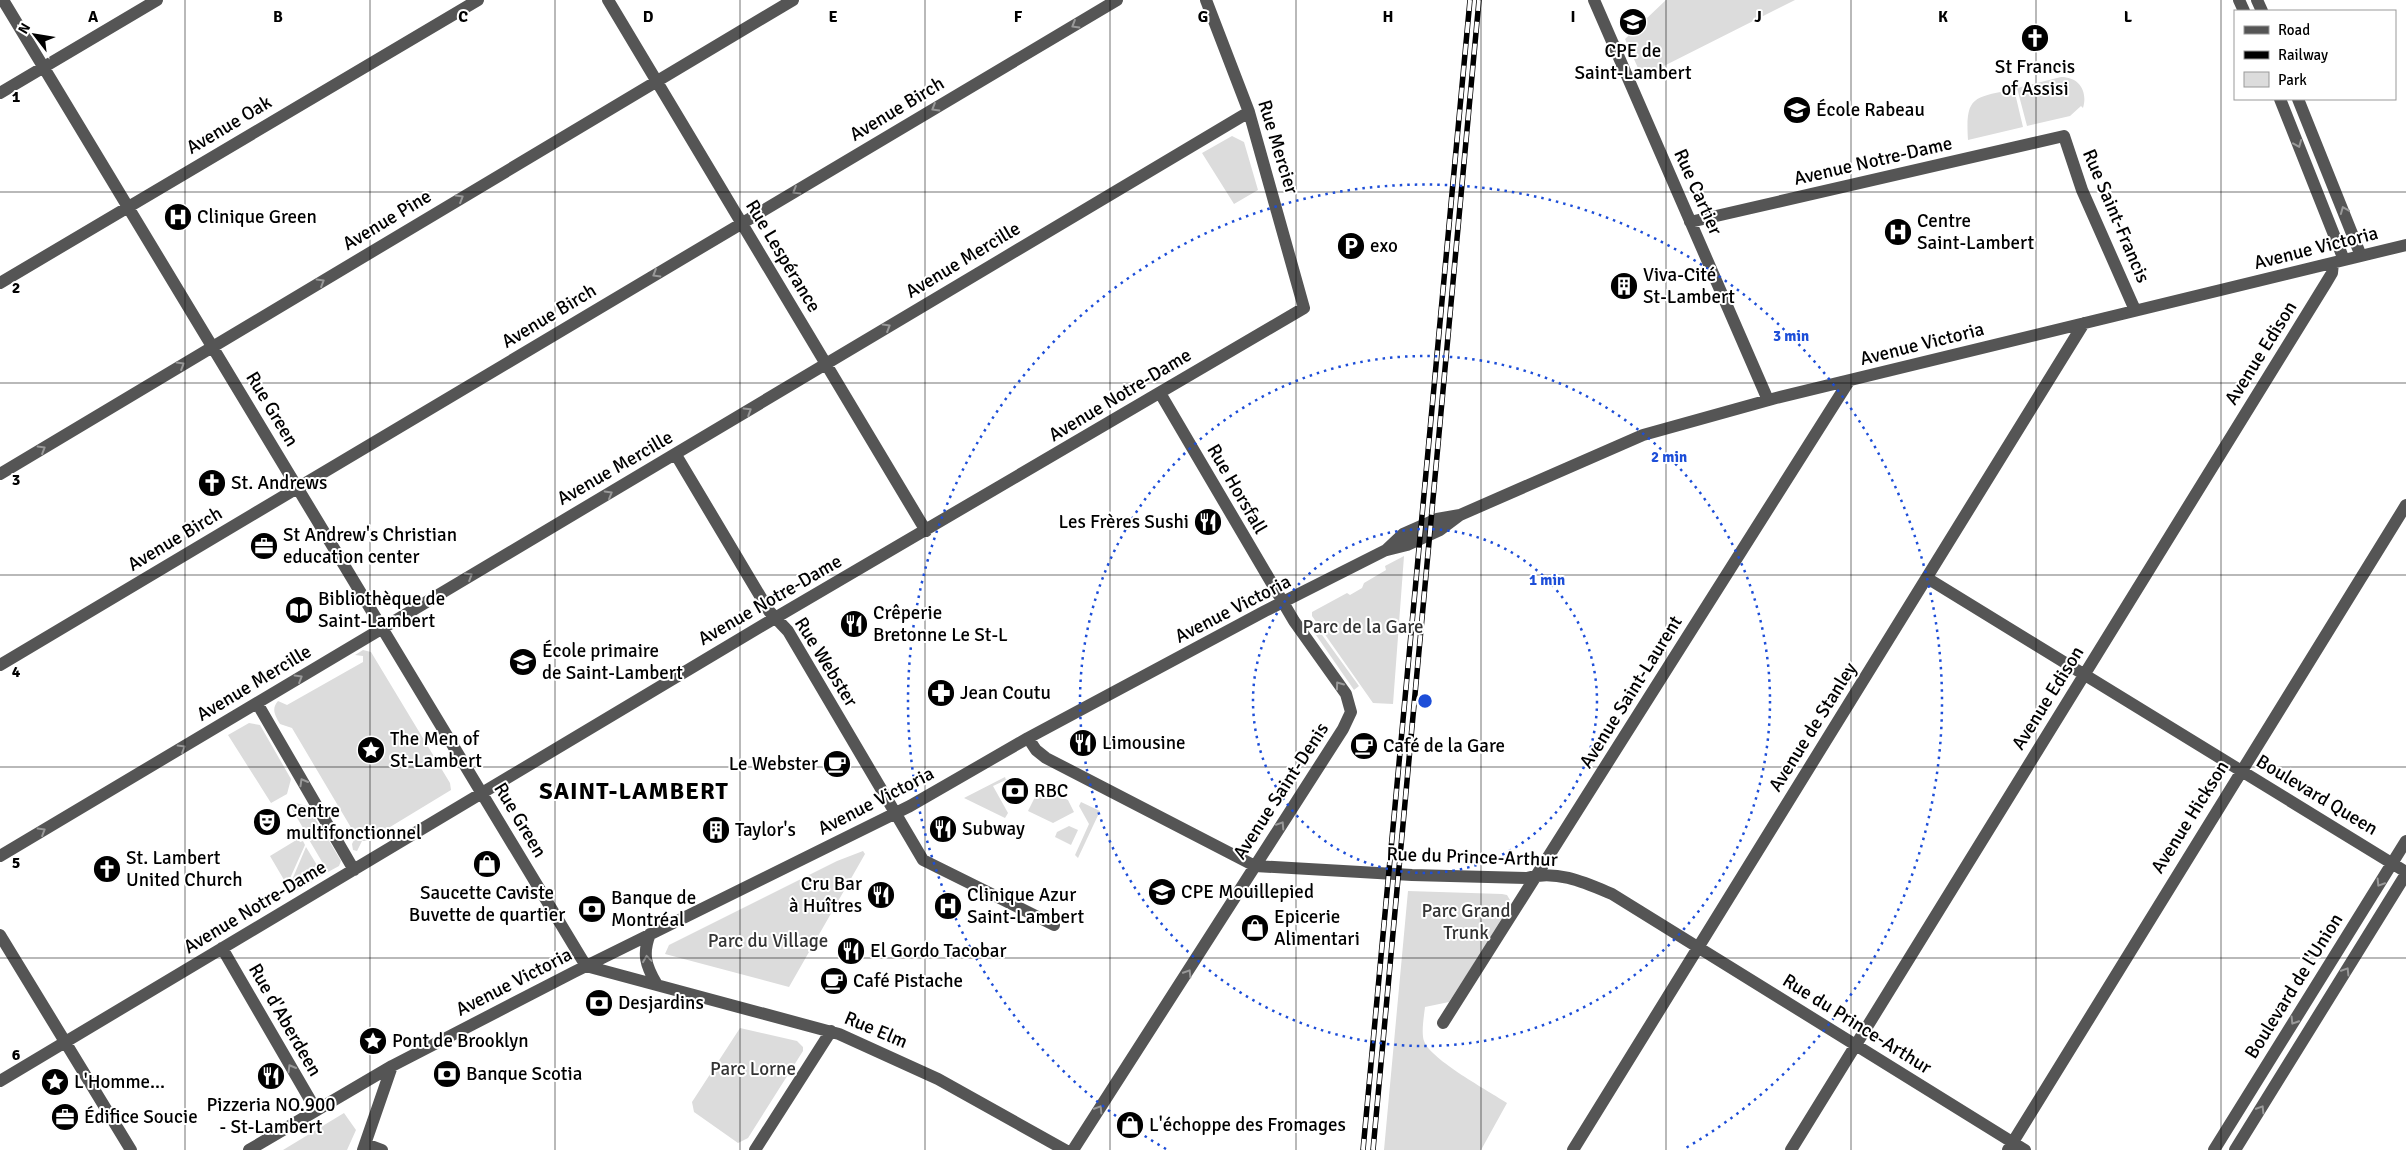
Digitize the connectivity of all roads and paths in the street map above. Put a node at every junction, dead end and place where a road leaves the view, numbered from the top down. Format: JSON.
{"nodes":[{"id":1,"x":4,"y":0,"type":"edge"},
{"id":2,"x":157,"y":0,"type":"edge"},
{"id":3,"x":478,"y":0,"type":"edge"},
{"id":4,"x":608,"y":0,"type":"edge"},
{"id":5,"x":793,"y":0,"type":"edge"},
{"id":6,"x":1117,"y":0,"type":"edge"},
{"id":7,"x":1206,"y":0,"type":"edge"},
{"id":8,"x":1594,"y":0,"type":"edge"},
{"id":9,"x":44,"y":67,"type":"junction"},
{"id":10,"x":657,"y":81,"type":"junction"},
{"id":11,"x":0,"y":94,"type":"edge"},
{"id":12,"x":2280,"y":100,"type":"edge"},
{"id":13,"x":2298,"y":100,"type":"edge"},
{"id":14,"x":1249,"y":112,"type":"junction"},
{"id":15,"x":2064,"y":136,"type":"joint"},
{"id":16,"x":128,"y":207,"type":"junction"},
{"id":17,"x":1690,"y":222,"type":"junction"},
{"id":18,"x":741,"y":223,"type":"junction"},
{"id":19,"x":2406,"y":245,"type":"edge"},
{"id":20,"x":2361,"y":256,"type":"junction"},
{"id":21,"x":2338,"y":262,"type":"junction"},
{"id":22,"x":0,"y":283,"type":"edge"},
{"id":23,"x":1304,"y":308,"type":"joint"},
{"id":24,"x":2135,"y":310,"type":"junction"},
{"id":25,"x":2084,"y":323,"type":"junction"},
{"id":26,"x":212,"y":346,"type":"junction"},
{"id":27,"x":826,"y":363,"type":"junction"},
{"id":28,"x":1850,"y":381,"type":"junction"},
{"id":29,"x":1160,"y":393,"type":"junction"},
{"id":30,"x":1768,"y":400,"type":"junction"},
{"id":31,"x":676,"y":455,"type":"junction"},
{"id":32,"x":0,"y":474,"type":"edge"},
{"id":33,"x":298,"y":489,"type":"junction"},
{"id":34,"x":2406,"y":505,"type":"edge"},
{"id":35,"x":926,"y":531,"type":"junction"},
{"id":36,"x":1926,"y":578,"type":"junction"},
{"id":37,"x":1283,"y":603,"type":"junction"},
{"id":38,"x":775,"y":618,"type":"junction"},
{"id":39,"x":382,"y":628,"type":"junction"},
{"id":40,"x":0,"y":665,"type":"edge"},
{"id":41,"x":2084,"y":675,"type":"junction"},
{"id":42,"x":257,"y":703,"type":"junction"},
{"id":43,"x":1028,"y":738,"type":"junction"},
{"id":44,"x":2240,"y":771,"type":"junction"},
{"id":45,"x":482,"y":793,"type":"junction"},
{"id":46,"x":894,"y":815,"type":"junction"},
{"id":47,"x":2406,"y":841,"type":"edge"},
{"id":48,"x":0,"y":856,"type":"edge"},
{"id":49,"x":2392,"y":864,"type":"junction"},
{"id":50,"x":1255,"y":866,"type":"junction"},
{"id":51,"x":354,"y":870,"type":"junction"},
{"id":52,"x":2406,"y":873,"type":"edge"},
{"id":53,"x":1537,"y":874,"type":"junction"},
{"id":54,"x":1054,"y":925,"type":"dead end"},
{"id":55,"x":650,"y":934,"type":"junction"},
{"id":56,"x":0,"y":935,"type":"edge"},
{"id":57,"x":222,"y":948,"type":"junction"},
{"id":58,"x":1698,"y":948,"type":"junction"},
{"id":59,"x":586,"y":966,"type":"junction"},
{"id":60,"x":656,"y":983,"type":"junction"},
{"id":61,"x":1444,"y":1023,"type":"dead end"},
{"id":62,"x":831,"y":1031,"type":"junction"},
{"id":63,"x":64,"y":1043,"type":"junction"},
{"id":64,"x":1856,"y":1045,"type":"junction"},
{"id":65,"x":392,"y":1066,"type":"junction"},
{"id":66,"x":0,"y":1082,"type":"edge"},
{"id":67,"x":316,"y":1110,"type":"junction"},
{"id":68,"x":2010,"y":1146,"type":"edge"},
{"id":69,"x":364,"y":1147,"type":"edge"},
{"id":70,"x":131,"y":1150,"type":"edge"},
{"id":71,"x":249,"y":1150,"type":"edge"},
{"id":72,"x":382,"y":1150,"type":"edge"},
{"id":73,"x":755,"y":1150,"type":"edge"},
{"id":74,"x":1065,"y":1150,"type":"edge"},
{"id":75,"x":1073,"y":1150,"type":"edge"},
{"id":76,"x":1573,"y":1150,"type":"edge"},
{"id":77,"x":1791,"y":1150,"type":"edge"},
{"id":78,"x":2025,"y":1150,"type":"edge"},
{"id":79,"x":2214,"y":1150,"type":"edge"},
{"id":80,"x":2235,"y":1150,"type":"edge"}],
"edges":[{"from":1,"to":9,"type":"street","name":"Rue Green"},
{"from":2,"to":9,"type":"street"},
{"from":3,"to":16,"type":"street","name":"Avenue Oak"},
{"from":4,"to":10,"type":"street","name":"Rue Lespérance"},
{"from":5,"to":10,"type":"street","name":"Avenue Pine"},
{"from":6,"to":18,"type":"street","name":"Avenue Birch","one_way":true},
{"from":7,"to":14,"type":"street","name":"Rue Mercier"},
{"from":8,"to":17,"type":"street","name":"Rue Cartier"},
{"from":9,"to":11,"type":"street"},
{"from":9,"to":16,"type":"street","name":"Rue Green"},
{"from":10,"to":18,"type":"street","name":"Rue Lespérance"},
{"from":26,"to":10,"type":"street","name":"Avenue Pine","one_way":true},
{"from":12,"to":21,"type":"street","one_way":true},
{"from":20,"to":13,"type":"street","one_way":true},
{"from":14,"to":23,"type":"street","name":"Rue Mercier"},
{"from":27,"to":14,"type":"street","name":"Avenue Mercille","one_way":true},
{"from":15,"to":17,"type":"street","name":"Avenue Notre-Dame"},
{"from":15,"to":24,"type":"street","name":"Rue Saint-Francis"},
{"from":16,"to":22,"type":"street","name":"Avenue Oak"},
{"from":16,"to":26,"type":"street","name":"Rue Green"},
{"from":17,"to":30,"type":"street","name":"Rue Cartier"},
{"from":18,"to":27,"type":"street","name":"Rue Lespérance"},
{"from":18,"to":33,"type":"street","name":"Avenue Birch","one_way":true},
{"from":19,"to":20,"type":"street","name":"Avenue Victoria"},
{"from":20,"to":21,"type":"street","name":"Avenue Victoria"},
{"from":21,"to":24,"type":"street","name":"Avenue Victoria"},
{"from":21,"to":41,"type":"street","name":"Avenue Edison"},
{"from":23,"to":29,"type":"street","name":"Avenue Notre-Dame"},
{"from":24,"to":25,"type":"street","name":"Avenue Victoria"},
{"from":25,"to":28,"type":"street","name":"Avenue Victoria"},
{"from":25,"to":36,"type":"street","name":"Avenue de Stanley"},
{"from":32,"to":26,"type":"street","name":"Avenue Pine","one_way":true},
{"from":26,"to":33,"type":"street","name":"Rue Green"},
{"from":31,"to":27,"type":"street","name":"Avenue Mercille","one_way":true},
{"from":27,"to":35,"type":"street","name":"Rue Lespérance"},
{"from":28,"to":30,"type":"street","name":"Avenue Victoria"},
{"from":28,"to":53,"type":"street","name":"Avenue Saint-Laurent"},
{"from":29,"to":35,"type":"street","name":"Avenue Notre-Dame"},
{"from":29,"to":37,"type":"street","name":"Rue Horsfall"},
{"from":30,"to":37,"type":"street","name":"Avenue Victoria"},
{"from":31,"to":38,"type":"street","name":"Rue Webster"},
{"from":39,"to":31,"type":"street","name":"Avenue Mercille","one_way":true},
{"from":33,"to":39,"type":"street","name":"Rue Green"},
{"from":33,"to":40,"type":"street","name":"Avenue Birch"},
{"from":34,"to":44,"type":"street","name":"Avenue Hickson"},
{"from":35,"to":38,"type":"street","name":"Avenue Notre-Dame"},
{"from":36,"to":41,"type":"street","name":"Boulevard Queen"},
{"from":36,"to":58,"type":"street","name":"Avenue de Stanley"},
{"from":37,"to":43,"type":"street","name":"Avenue Victoria"},
{"from":50,"to":37,"type":"street","name":"Avenue Saint-Denis","one_way":true},
{"from":38,"to":45,"type":"street","name":"Avenue Notre-Dame"},
{"from":38,"to":46,"type":"street","name":"Rue Webster"},
{"from":42,"to":39,"type":"street","name":"Avenue Mercille","one_way":true},
{"from":39,"to":45,"type":"street","name":"Rue Green"},
{"from":41,"to":44,"type":"street","name":"Boulevard Queen"},
{"from":41,"to":64,"type":"street","name":"Avenue Edison"},
{"from":48,"to":42,"type":"street","name":"Avenue Mercille","one_way":true},
{"from":51,"to":42,"type":"street","one_way":true},
{"from":43,"to":46,"type":"street","name":"Avenue Victoria"},
{"from":43,"to":50,"type":"street","name":"Rue du Prince-Arthur"},
{"from":44,"to":49,"type":"street","name":"Boulevard Queen"},
{"from":44,"to":68,"type":"street","name":"Avenue Hickson"},
{"from":45,"to":51,"type":"street","name":"Avenue Notre-Dame"},
{"from":45,"to":59,"type":"street","name":"Rue Green"},
{"from":46,"to":54,"type":"street","name":"Rue Webster"},
{"from":46,"to":55,"type":"street","name":"Avenue Victoria"},
{"from":47,"to":49,"type":"street","name":"Boulevard de l'Union"},
{"from":49,"to":52,"type":"street","name":"Boulevard Queen"},
{"from":49,"to":79,"type":"street","name":"Boulevard de l'Union","one_way":true},
{"from":50,"to":53,"type":"street","name":"Rue du Prince-Arthur"},
{"from":75,"to":50,"type":"street","name":"Avenue Saint-Denis","one_way":true},
{"from":51,"to":57,"type":"street","name":"Avenue Notre-Dame"},
{"from":80,"to":52,"type":"street","name":"Boulevard de l'Union","one_way":true},
{"from":53,"to":58,"type":"street","name":"Rue du Prince-Arthur"},
{"from":53,"to":61,"type":"street","name":"Avenue Saint-Laurent"},
{"from":55,"to":59,"type":"street","name":"Avenue Victoria"},
{"from":60,"to":55,"type":"street","one_way":true},
{"from":56,"to":63,"type":"street"},
{"from":57,"to":63,"type":"street","name":"Avenue Notre-Dame"},
{"from":67,"to":57,"type":"street","name":"Rue d'Aberdeen","one_way":true},
{"from":58,"to":64,"type":"street","name":"Rue du Prince-Arthur"},
{"from":58,"to":76,"type":"street","name":"Avenue de Stanley"},
{"from":59,"to":60,"type":"street","name":"Rue Elm"},
{"from":59,"to":65,"type":"street","name":"Avenue Victoria"},
{"from":60,"to":62,"type":"street","name":"Rue Elm"},
{"from":62,"to":73,"type":"street"},
{"from":62,"to":74,"type":"street","name":"Rue Elm"},
{"from":63,"to":66,"type":"street","name":"Avenue Notre-Dame"},
{"from":63,"to":70,"type":"street"},
{"from":64,"to":68,"type":"street","name":"Rue du Prince-Arthur"},
{"from":64,"to":77,"type":"street","name":"Avenue Edison"},
{"from":65,"to":67,"type":"street","name":"Avenue Victoria"},
{"from":65,"to":69,"type":"street"},
{"from":67,"to":71,"type":"street","name":"Avenue Victoria"},
{"from":68,"to":78,"type":"street","name":"Rue du Prince-Arthur"},
{"from":69,"to":72,"type":"street"}]}
